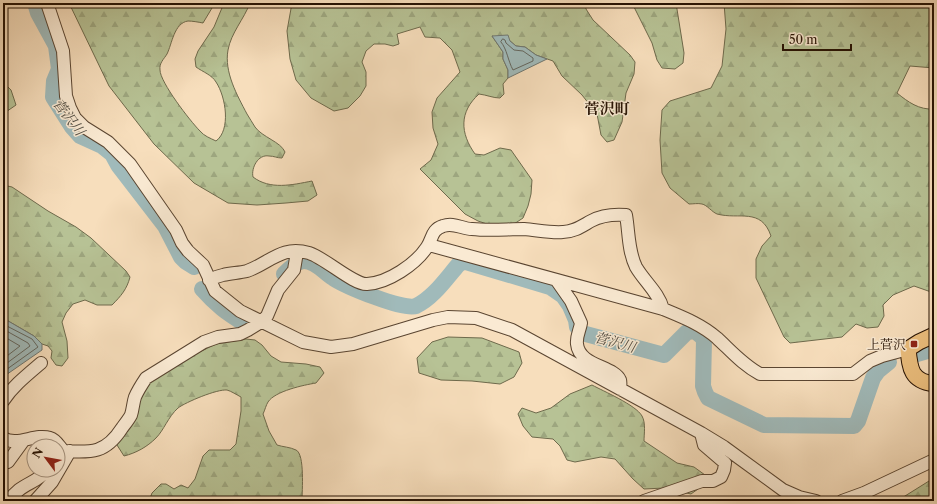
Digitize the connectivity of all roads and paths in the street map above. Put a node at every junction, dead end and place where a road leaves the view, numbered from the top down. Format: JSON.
{"nodes":[{"id":1,"x":47,"y":3,"type":"edge"},
{"id":2,"x":429,"y":245,"type":"junction"},
{"id":3,"x":296,"y":260,"type":"junction"},
{"id":4,"x":209,"y":280,"type":"junction"},
{"id":5,"x":557,"y":281,"type":"junction"},
{"id":6,"x":662,"y":309,"type":"junction"},
{"id":7,"x":261,"y":322,"type":"junction"},
{"id":8,"x":934,"y":335,"type":"edge"},
{"id":9,"x":908,"y":349,"type":"junction"},
{"id":10,"x":41,"y":363,"type":"dead end"},
{"id":11,"x":934,"y":384,"type":"edge"},
{"id":12,"x":620,"y":389,"type":"junction"},
{"id":13,"x":3,"y":401,"type":"edge"},
{"id":14,"x":701,"y":433,"type":"junction"},
{"id":15,"x":3,"y":438,"type":"edge"},
{"id":16,"x":32,"y":438,"type":"edge"},
{"id":17,"x":49,"y":438,"type":"edge"},
{"id":18,"x":24,"y":440,"type":"joint"},
{"id":19,"x":66,"y":453,"type":"edge"},
{"id":20,"x":934,"y":460,"type":"edge"},
{"id":21,"x":8,"y":462,"type":"dead end"},
{"id":22,"x":38,"y":478,"type":"edge"},
{"id":23,"x":54,"y":478,"type":"edge"},
{"id":24,"x":9,"y":501,"type":"edge"},
{"id":25,"x":35,"y":501,"type":"edge"},
{"id":26,"x":644,"y":501,"type":"edge"},
{"id":27,"x":816,"y":501,"type":"edge"},
{"id":28,"x":842,"y":501,"type":"edge"}],
"edges":[{"from":1,"to":4,"type":"street"},
{"from":2,"to":3,"type":"street"},
{"from":2,"to":5,"type":"street"},
{"from":2,"to":6,"type":"street"},
{"from":3,"to":4,"type":"street"},
{"from":3,"to":7,"type":"street"},
{"from":4,"to":7,"type":"street"},
{"from":5,"to":6,"type":"street"},
{"from":5,"to":12,"type":"street"},
{"from":6,"to":9,"type":"street"},
{"from":7,"to":12,"type":"street"},
{"from":7,"to":19,"type":"street"},
{"from":8,"to":9,"type":"main road"},
{"from":9,"to":11,"type":"main road"},
{"from":10,"to":13,"type":"street"},
{"from":12,"to":14,"type":"street"},
{"from":14,"to":26,"type":"street"},
{"from":14,"to":27,"type":"street"},
{"from":15,"to":18,"type":"street"},
{"from":16,"to":17,"type":"street"},
{"from":18,"to":21,"type":"street"},
{"from":20,"to":28,"type":"street"},
{"from":22,"to":24,"type":"street"},
{"from":23,"to":25,"type":"street"}]}
